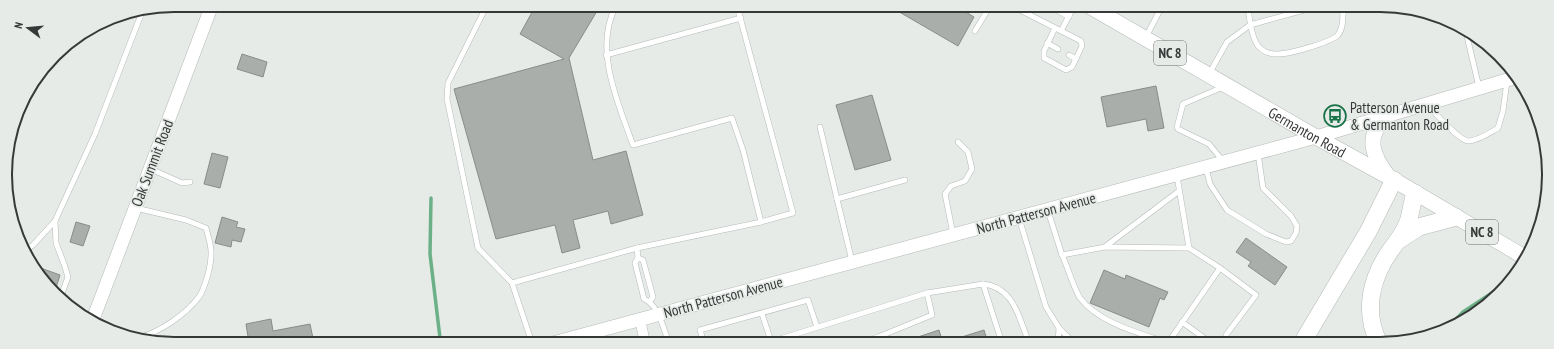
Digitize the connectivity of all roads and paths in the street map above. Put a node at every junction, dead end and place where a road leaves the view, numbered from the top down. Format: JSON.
{"nodes":[{"id":1,"x":209,"y":12,"type":"edge"},
{"id":2,"x":484,"y":12,"type":"edge"},
{"id":3,"x":613,"y":12,"type":"edge"},
{"id":4,"x":739,"y":12,"type":"edge"},
{"id":5,"x":986,"y":12,"type":"edge"},
{"id":6,"x":1024,"y":12,"type":"edge"},
{"id":7,"x":1060,"y":12,"type":"edge"},
{"id":8,"x":1071,"y":12,"type":"edge"},
{"id":9,"x":1100,"y":12,"type":"edge"},
{"id":10,"x":1159,"y":12,"type":"edge"},
{"id":11,"x":1249,"y":12,"type":"edge"},
{"id":12,"x":1297,"y":12,"type":"edge"},
{"id":13,"x":1343,"y":13,"type":"edge"},
{"id":14,"x":141,"y":16,"type":"edge"},
{"id":15,"x":1069,"y":17,"type":"junction"},
{"id":16,"x":741,"y":18,"type":"junction"},
{"id":17,"x":1250,"y":25,"type":"junction"},
{"id":18,"x":1055,"y":28,"type":"junction"},
{"id":19,"x":975,"y":31,"type":"dead end"},
{"id":20,"x":1062,"y":31,"type":"junction"},
{"id":21,"x":1145,"y":38,"type":"junction"},
{"id":22,"x":1467,"y":38,"type":"edge"},
{"id":23,"x":1047,"y":43,"type":"junction"},
{"id":24,"x":1058,"y":49,"type":"dead end"},
{"id":25,"x":606,"y":55,"type":"junction"},
{"id":26,"x":1069,"y":55,"type":"dead end"},
{"id":27,"x":1076,"y":59,"type":"junction"},
{"id":28,"x":1208,"y":75,"type":"junction"},
{"id":29,"x":1510,"y":79,"type":"edge"},
{"id":30,"x":1511,"y":80,"type":"edge"},
{"id":31,"x":1227,"y":85,"type":"junction"},
{"id":32,"x":1480,"y":88,"type":"junction"},
{"id":33,"x":1426,"y":104,"type":"junction"},
{"id":34,"x":1388,"y":116,"type":"junction"},
{"id":35,"x":820,"y":127,"type":"dead end"},
{"id":36,"x":1316,"y":137,"type":"junction"},
{"id":37,"x":958,"y":142,"type":"dead end"},
{"id":38,"x":1258,"y":153,"type":"junction"},
{"id":39,"x":1224,"y":162,"type":"junction"},
{"id":40,"x":1205,"y":167,"type":"junction"},
{"id":41,"x":150,"y":168,"type":"junction"},
{"id":42,"x":1176,"y":175,"type":"junction"},
{"id":43,"x":1391,"y":178,"type":"junction"},
{"id":44,"x":905,"y":180,"type":"dead end"},
{"id":45,"x":190,"y":182,"type":"dead end"},
{"id":46,"x":1179,"y":192,"type":"junction"},
{"id":47,"x":1415,"y":193,"type":"junction"},
{"id":48,"x":837,"y":199,"type":"junction"},
{"id":49,"x":135,"y":208,"type":"junction"},
{"id":50,"x":1048,"y":210,"type":"junction"},
{"id":51,"x":1019,"y":217,"type":"junction"},
{"id":52,"x":1456,"y":217,"type":"junction"},
{"id":53,"x":55,"y":221,"type":"junction"},
{"id":54,"x":761,"y":222,"type":"junction"},
{"id":55,"x":953,"y":235,"type":"junction"},
{"id":56,"x":1399,"y":240,"type":"junction"},
{"id":57,"x":1106,"y":246,"type":"junction"},
{"id":58,"x":30,"y":247,"type":"edge"},
{"id":59,"x":637,"y":248,"type":"junction"},
{"id":60,"x":1189,"y":248,"type":"junction"},
{"id":61,"x":1062,"y":255,"type":"junction"},
{"id":62,"x":1521,"y":255,"type":"edge"},
{"id":63,"x":638,"y":258,"type":"junction"},
{"id":64,"x":853,"y":262,"type":"junction"},
{"id":65,"x":1220,"y":268,"type":"junction"},
{"id":66,"x":512,"y":283,"type":"junction"},
{"id":67,"x":983,"y":284,"type":"junction"},
{"id":68,"x":63,"y":292,"type":"edge"},
{"id":69,"x":927,"y":293,"type":"junction"},
{"id":70,"x":650,"y":301,"type":"junction"},
{"id":71,"x":658,"y":314,"type":"junction"},
{"id":72,"x":762,"y":314,"type":"junction"},
{"id":73,"x":94,"y":316,"type":"edge"},
{"id":74,"x":640,"y":319,"type":"junction"},
{"id":75,"x":1182,"y":322,"type":"junction"},
{"id":76,"x":817,"y":327,"type":"junction"},
{"id":77,"x":1059,"y":328,"type":"junction"},
{"id":78,"x":146,"y":335,"type":"edge"},
{"id":79,"x":1226,"y":335,"type":"dead end"},
{"id":80,"x":530,"y":337,"type":"edge"},
{"id":81,"x":573,"y":337,"type":"edge"},
{"id":82,"x":644,"y":337,"type":"edge"},
{"id":83,"x":667,"y":337,"type":"edge"},
{"id":84,"x":702,"y":337,"type":"edge"},
{"id":85,"x":768,"y":337,"type":"edge"},
{"id":86,"x":785,"y":337,"type":"edge"},
{"id":87,"x":878,"y":337,"type":"edge"},
{"id":88,"x":1000,"y":337,"type":"edge"},
{"id":89,"x":1026,"y":337,"type":"edge"},
{"id":90,"x":1058,"y":337,"type":"edge"},
{"id":91,"x":1068,"y":337,"type":"edge"},
{"id":92,"x":1150,"y":337,"type":"edge"},
{"id":93,"x":1172,"y":337,"type":"edge"},
{"id":94,"x":1203,"y":337,"type":"edge"},
{"id":95,"x":1306,"y":337,"type":"edge"},
{"id":96,"x":1376,"y":337,"type":"edge"}],
"edges":[{"from":1,"to":41,"type":"main road","name":"Oak Summit Road"},
{"from":2,"to":66,"type":"lane"},
{"from":3,"to":25,"type":"lane"},
{"from":4,"to":16,"type":"lane"},
{"from":5,"to":19,"type":"lane"},
{"from":6,"to":18,"type":"lane"},
{"from":7,"to":15,"type":"lane"},
{"from":8,"to":15,"type":"lane"},
{"from":9,"to":21,"type":"main road","name":"Germanton Road","number":"NC 8"},
{"from":10,"to":21,"type":"lane"},
{"from":11,"to":17,"type":"lane"},
{"from":12,"to":17,"type":"lane"},
{"from":13,"to":17,"type":"lane"},
{"from":14,"to":53,"type":"lane"},
{"from":15,"to":20,"type":"lane"},
{"from":16,"to":25,"type":"lane"},
{"from":16,"to":54,"type":"lane"},
{"from":17,"to":28,"type":"lane"},
{"from":18,"to":20,"type":"lane"},
{"from":18,"to":23,"type":"lane"},
{"from":20,"to":27,"type":"lane"},
{"from":21,"to":28,"type":"main road","name":"Germanton Road","number":"NC 8"},
{"from":22,"to":32,"type":"lane"},
{"from":23,"to":24,"type":"lane"},
{"from":23,"to":27,"type":"lane"},
{"from":25,"to":54,"type":"lane"},
{"from":26,"to":27,"type":"lane"},
{"from":28,"to":31,"type":"main road","name":"Germanton Road","number":"NC 8"},
{"from":29,"to":32,"type":"main road","name":"North Patterson Avenue"},
{"from":30,"to":33,"type":"lane"},
{"from":31,"to":36,"type":"main road","name":"Germanton Road","number":"NC 8"},
{"from":31,"to":39,"type":"lane"},
{"from":32,"to":33,"type":"main road","name":"North Patterson Avenue"},
{"from":33,"to":34,"type":"main road","name":"North Patterson Avenue"},
{"from":34,"to":36,"type":"main road","name":"North Patterson Avenue"},
{"from":34,"to":43,"type":"main road"},
{"from":35,"to":48,"type":"lane"},
{"from":36,"to":38,"type":"main road","name":"North Patterson Avenue"},
{"from":36,"to":43,"type":"main road","name":"Germanton Road","number":"NC 8"},
{"from":37,"to":55,"type":"lane"},
{"from":38,"to":39,"type":"main road","name":"North Patterson Avenue"},
{"from":38,"to":40,"type":"lane"},
{"from":39,"to":40,"type":"main road","name":"North Patterson Avenue"},
{"from":40,"to":42,"type":"main road","name":"North Patterson Avenue"},
{"from":41,"to":45,"type":"lane"},
{"from":41,"to":49,"type":"main road","name":"Oak Summit Road"},
{"from":42,"to":46,"type":"lane"},
{"from":42,"to":50,"type":"main road","name":"North Patterson Avenue"},
{"from":43,"to":47,"type":"main road","name":"Germanton Road","number":"NC 8"},
{"from":43,"to":95,"type":"highway"},
{"from":44,"to":48,"type":"lane"},
{"from":46,"to":57,"type":"lane"},
{"from":46,"to":60,"type":"lane"},
{"from":47,"to":52,"type":"main road","name":"Germanton Road","number":"NC 8"},
{"from":47,"to":56,"type":"highway"},
{"from":48,"to":64,"type":"lane"},
{"from":49,"to":73,"type":"main road","name":"Oak Summit Road"},
{"from":49,"to":78,"type":"lane"},
{"from":50,"to":51,"type":"main road","name":"North Patterson Avenue"},
{"from":50,"to":61,"type":"lane"},
{"from":51,"to":55,"type":"main road","name":"North Patterson Avenue"},
{"from":51,"to":77,"type":"lane"},
{"from":52,"to":56,"type":"highway"},
{"from":52,"to":62,"type":"main road","name":"Germanton Road","number":"NC 8"},
{"from":53,"to":58,"type":"lane"},
{"from":53,"to":68,"type":"lane"},
{"from":54,"to":59,"type":"lane"},
{"from":55,"to":64,"type":"main road","name":"North Patterson Avenue"},
{"from":56,"to":96,"type":"highway"},
{"from":57,"to":60,"type":"lane"},
{"from":57,"to":61,"type":"lane"},
{"from":59,"to":63,"type":"lane"},
{"from":59,"to":66,"type":"lane"},
{"from":60,"to":65,"type":"lane"},
{"from":61,"to":92,"type":"lane"},
{"from":63,"to":70,"type":"lane"},
{"from":63,"to":70,"type":"lane"},
{"from":64,"to":71,"type":"main road","name":"North Patterson Avenue"},
{"from":65,"to":75,"type":"lane"},
{"from":65,"to":79,"type":"lane"},
{"from":66,"to":80,"type":"lane"},
{"from":67,"to":69,"type":"lane"},
{"from":67,"to":88,"type":"lane"},
{"from":67,"to":89,"type":"lane"},
{"from":69,"to":76,"type":"lane"},
{"from":69,"to":87,"type":"lane"},
{"from":70,"to":71,"type":"lane"},
{"from":71,"to":74,"type":"main road","name":"North Patterson Avenue"},
{"from":71,"to":83,"type":"lane"},
{"from":72,"to":76,"type":"lane"},
{"from":72,"to":84,"type":"lane"},
{"from":72,"to":85,"type":"lane"},
{"from":74,"to":81,"type":"main road","name":"North Patterson Avenue"},
{"from":74,"to":82,"type":"street"},
{"from":75,"to":93,"type":"lane"},
{"from":75,"to":94,"type":"lane"},
{"from":76,"to":86,"type":"lane"},
{"from":77,"to":90,"type":"lane"},
{"from":77,"to":91,"type":"lane"}]}
